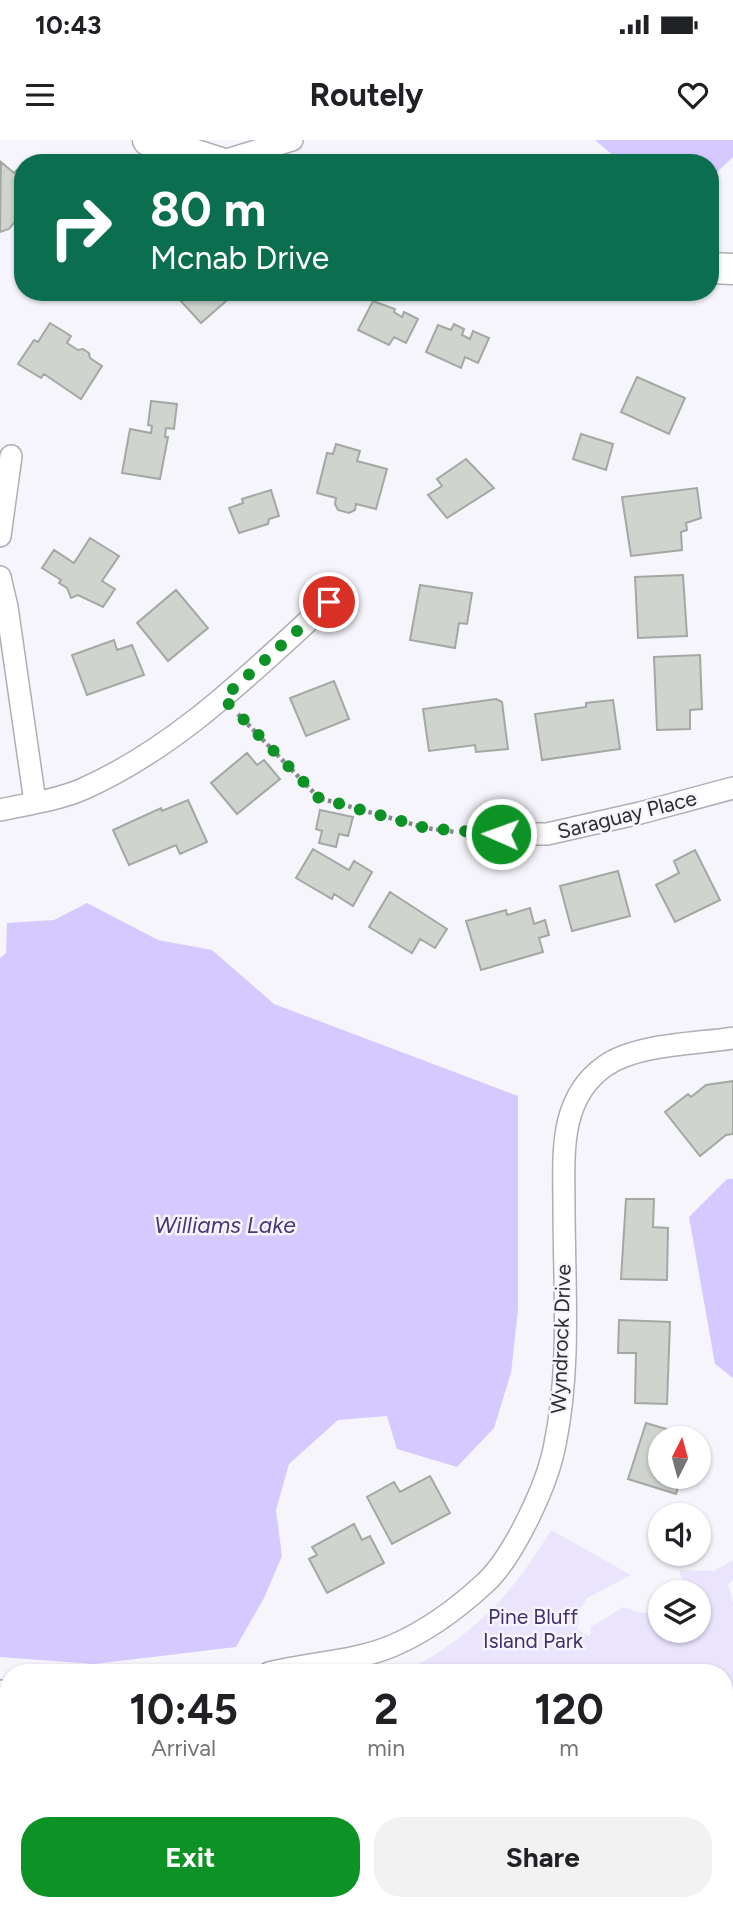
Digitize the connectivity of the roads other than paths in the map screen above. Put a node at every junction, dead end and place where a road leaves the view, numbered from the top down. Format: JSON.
{"nodes":[{"id":1,"x":148,"y":140,"type":"edge"},
{"id":2,"x":292,"y":140,"type":"edge"},
{"id":3,"x":192,"y":154,"type":"edge"},
{"id":4,"x":249,"y":154,"type":"edge"},
{"id":5,"x":10,"y":456,"type":"dead end"},
{"id":6,"x":0,"y":536,"type":"edge"},
{"id":7,"x":0,"y":578,"type":"edge"},
{"id":8,"x":329,"y":602,"type":"dead end"},
{"id":9,"x":733,"y":788,"type":"edge"},
{"id":10,"x":35,"y":802,"type":"junction"},
{"id":11,"x":0,"y":810,"type":"edge"},
{"id":12,"x":477,"y":834,"type":"road end"},
{"id":13,"x":733,"y":1038,"type":"edge"},
{"id":14,"x":317,"y":1664,"type":"edge"}],
"edges":[{"from":1,"to":3,"type":"main road"},
{"from":2,"to":4,"type":"street"},
{"from":5,"to":6,"type":"street"},
{"from":7,"to":10,"type":"street"},
{"from":8,"to":10,"type":"street"},
{"from":9,"to":12,"type":"street","name":"Saraguay Place"},
{"from":10,"to":11,"type":"street"},
{"from":13,"to":14,"type":"street","name":"Wyndrock Drive"}]}
